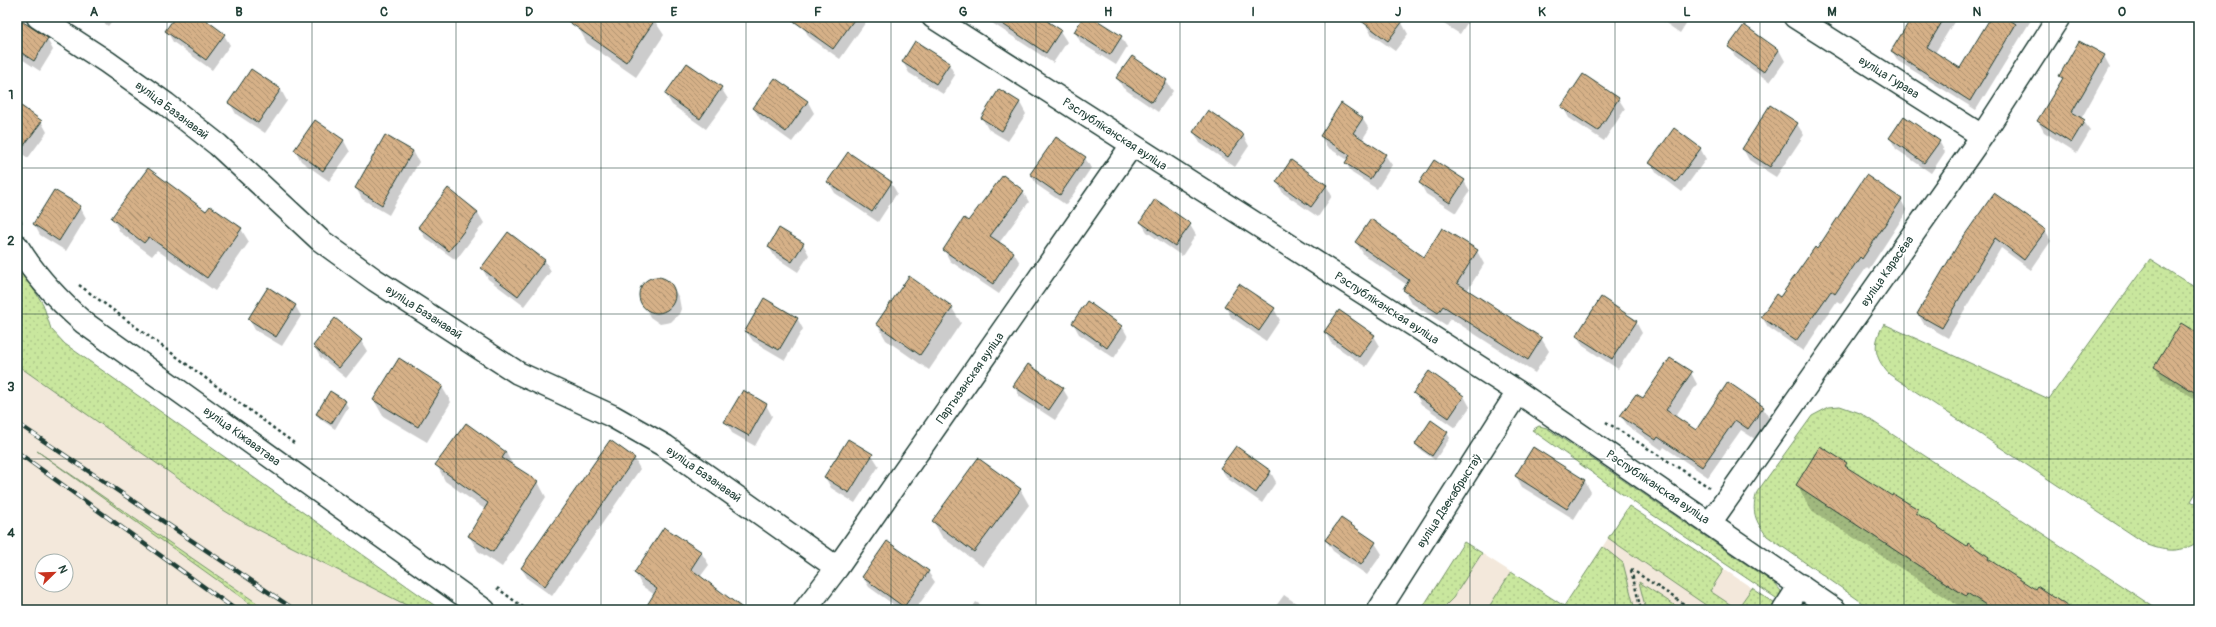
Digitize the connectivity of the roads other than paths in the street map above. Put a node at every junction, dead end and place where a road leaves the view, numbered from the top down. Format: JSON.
{"nodes":[{"id":1,"x":38,"y":17,"type":"edge"},
{"id":2,"x":933,"y":17,"type":"edge"},
{"id":3,"x":1796,"y":17,"type":"edge"},
{"id":4,"x":2059,"y":17,"type":"edge"},
{"id":5,"x":1982,"y":136,"type":"junction"},
{"id":6,"x":1132,"y":145,"type":"junction"},
{"id":7,"x":20,"y":236,"type":"edge"},
{"id":8,"x":1518,"y":392,"type":"junction"},
{"id":9,"x":1710,"y":523,"type":"junction"},
{"id":10,"x":837,"y":568,"type":"junction"},
{"id":11,"x":1800,"y":585,"type":"junction"},
{"id":12,"x":484,"y":610,"type":"edge"},
{"id":13,"x":805,"y":610,"type":"edge"},
{"id":14,"x":1379,"y":610,"type":"edge"},
{"id":15,"x":1784,"y":610,"type":"edge"},
{"id":16,"x":1835,"y":610,"type":"edge"}],
"edges":[{"from":1,"to":10,"type":"street","name":"вуліца Базанавай"},
{"from":2,"to":6,"type":"street","name":"Рэспубліканская вуліца"},
{"from":3,"to":5,"type":"street","name":"вуліца Гурава"},
{"from":4,"to":5,"type":"street","name":"вуліца Карасёва"},
{"from":5,"to":9,"type":"street","name":"вуліца Карасёва"},
{"from":6,"to":8,"type":"street","name":"Рэспубліканская вуліца"},
{"from":6,"to":10,"type":"street","name":"Партызанская вуліца"},
{"from":7,"to":12,"type":"street","name":"вуліца Кіжаватава"},
{"from":8,"to":9,"type":"street","name":"Рэспубліканская вуліца"},
{"from":8,"to":14,"type":"street","name":"вуліца Дзекабрыстаў"},
{"from":9,"to":11,"type":"street","name":"Рэспубліканская вуліца"},
{"from":10,"to":13,"type":"street","name":"Партызанская вуліца"},
{"from":11,"to":15,"type":"street"},
{"from":11,"to":16,"type":"street","name":"Рэспубліканская вуліца"}]}
